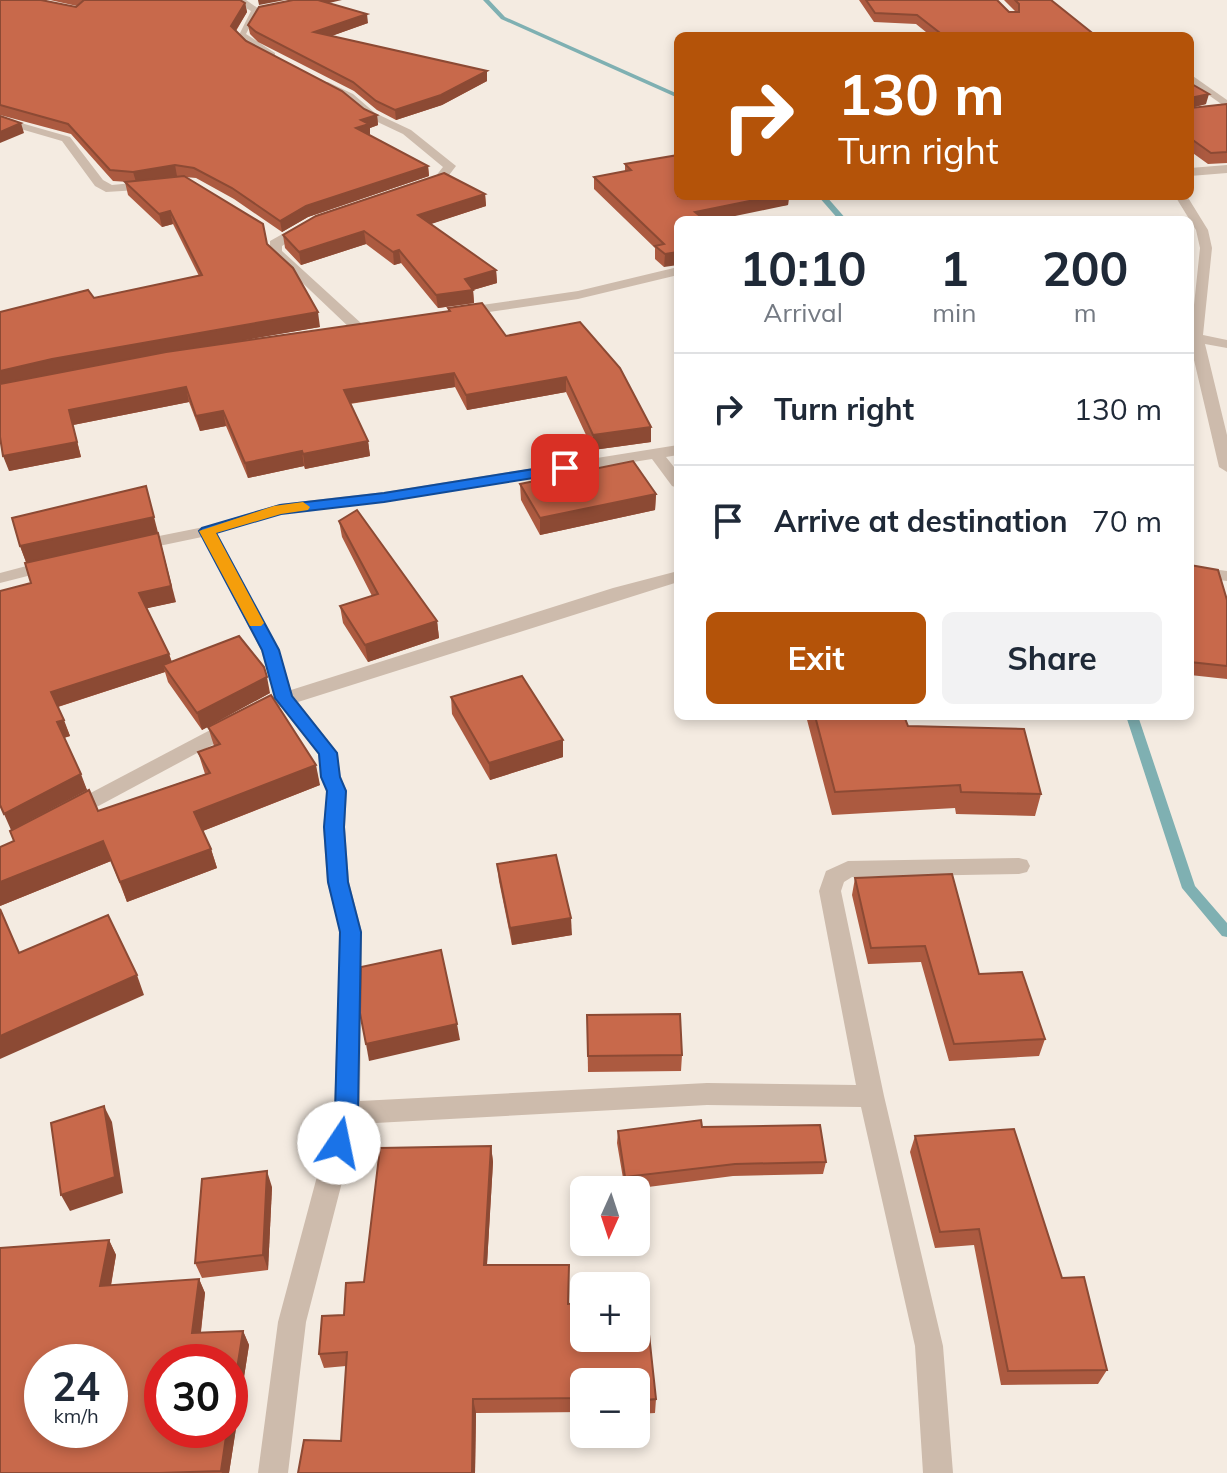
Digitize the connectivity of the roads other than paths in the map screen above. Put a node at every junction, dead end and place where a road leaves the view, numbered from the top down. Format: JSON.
{"nodes":[{"id":1,"x":237,"y":0,"type":"edge"},
{"id":2,"x":285,"y":63,"type":"edge"},
{"id":3,"x":317,"y":80,"type":"edge"},
{"id":4,"x":1194,"y":81,"type":"edge"},
{"id":5,"x":1223,"y":107,"type":"edge"},
{"id":6,"x":0,"y":120,"type":"edge"},
{"id":7,"x":1227,"y":169,"type":"edge"},
{"id":8,"x":1194,"y":172,"type":"edge"},
{"id":9,"x":165,"y":183,"type":"edge"},
{"id":10,"x":412,"y":191,"type":"edge"},
{"id":11,"x":1194,"y":217,"type":"edge"},
{"id":12,"x":328,"y":218,"type":"edge"},
{"id":13,"x":674,"y":272,"type":"edge"},
{"id":14,"x":441,"y":315,"type":"edge"},
{"id":15,"x":357,"y":328,"type":"edge"},
{"id":16,"x":1196,"y":338,"type":"junction"},
{"id":17,"x":1227,"y":344,"type":"edge"},
{"id":18,"x":674,"y":451,"type":"edge"},
{"id":19,"x":656,"y":454,"type":"junction"},
{"id":20,"x":1227,"y":467,"type":"edge"},
{"id":21,"x":674,"y":478,"type":"edge"},
{"id":22,"x":207,"y":531,"type":"junction"},
{"id":23,"x":118,"y":550,"type":"edge"},
{"id":24,"x":74,"y":559,"type":"edge"},
{"id":25,"x":1194,"y":572,"type":"edge"},
{"id":26,"x":1227,"y":576,"type":"edge"},
{"id":27,"x":674,"y":577,"type":"edge"},
{"id":28,"x":0,"y":578,"type":"edge"},
{"id":29,"x":284,"y":698,"type":"junction"},
{"id":30,"x":54,"y":820,"type":"edge"},
{"id":31,"x":1019,"y":866,"type":"dead end"},
{"id":32,"x":871,"y":1096,"type":"junction"},
{"id":33,"x":347,"y":1113,"type":"junction"},
{"id":34,"x":273,"y":1473,"type":"edge"},
{"id":35,"x":938,"y":1473,"type":"edge"}],
"edges":[{"from":1,"to":2,"type":"street"},
{"from":3,"to":10,"type":"street"},
{"from":4,"to":5,"type":"street"},
{"from":6,"to":9,"type":"street"},
{"from":7,"to":8,"type":"street"},
{"from":11,"to":16,"type":"street"},
{"from":12,"to":15,"type":"street"},
{"from":13,"to":14,"type":"street"},
{"from":16,"to":17,"type":"street"},
{"from":16,"to":20,"type":"street"},
{"from":18,"to":19,"type":"street"},
{"from":19,"to":21,"type":"street"},
{"from":19,"to":22,"type":"street"},
{"from":22,"to":23,"type":"street"},
{"from":22,"to":29,"type":"street"},
{"from":24,"to":28,"type":"street"},
{"from":25,"to":26,"type":"street"},
{"from":27,"to":29,"type":"street"},
{"from":29,"to":30,"type":"street"},
{"from":29,"to":33,"type":"street"},
{"from":31,"to":32,"type":"street"},
{"from":32,"to":33,"type":"street"},
{"from":32,"to":35,"type":"street"},
{"from":33,"to":34,"type":"street"}]}
